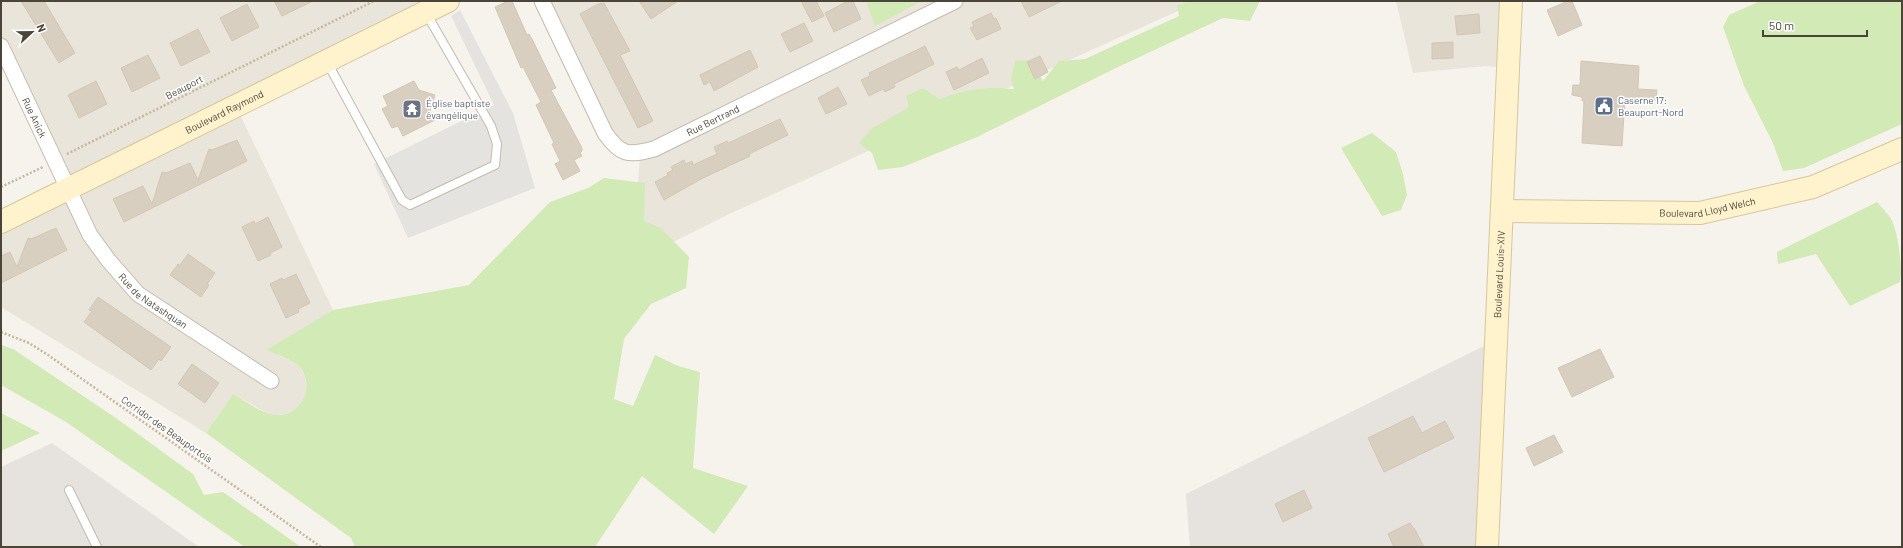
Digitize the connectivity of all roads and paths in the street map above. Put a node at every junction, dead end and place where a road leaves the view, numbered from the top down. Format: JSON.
{"nodes":[{"id":1,"x":374,"y":1,"type":"edge"},
{"id":2,"x":448,"y":1,"type":"edge"},
{"id":3,"x":542,"y":1,"type":"edge"},
{"id":4,"x":955,"y":1,"type":"edge"},
{"id":5,"x":1511,"y":1,"type":"edge"},
{"id":6,"x":426,"y":12,"type":"junction"},
{"id":7,"x":1,"y":46,"type":"edge"},
{"id":8,"x":326,"y":61,"type":"junction"},
{"id":9,"x":1902,"y":150,"type":"edge"},
{"id":10,"x":55,"y":160,"type":"junction"},
{"id":11,"x":1,"y":188,"type":"edge"},
{"id":12,"x":68,"y":189,"type":"junction"},
{"id":13,"x":1502,"y":211,"type":"junction"},
{"id":14,"x":1,"y":222,"type":"edge"},
{"id":15,"x":1,"y":332,"type":"edge"},
{"id":16,"x":271,"y":381,"type":"dead end"},
{"id":17,"x":69,"y":490,"type":"dead end"},
{"id":18,"x":97,"y":547,"type":"edge"},
{"id":19,"x":321,"y":547,"type":"edge"},
{"id":20,"x":1487,"y":547,"type":"edge"}],
"edges":[{"from":1,"to":10,"type":"path","name":"Beauport"},
{"from":2,"to":6,"type":"main road","name":"Boulevard Raymond"},
{"from":3,"to":4,"type":"street","name":"Rue Bertrand"},
{"from":5,"to":13,"type":"main road","name":"Boulevard Louis-XIV"},
{"from":6,"to":8,"type":"main road","name":"Boulevard Raymond"},
{"from":6,"to":8,"type":"lane"},
{"from":7,"to":10,"type":"street","name":"Rue Anick"},
{"from":8,"to":12,"type":"main road","name":"Boulevard Raymond"},
{"from":9,"to":13,"type":"main road","name":"Boulevard Lloyd Welch"},
{"from":10,"to":11,"type":"path","name":"Beauport"},
{"from":10,"to":12,"type":"street","name":"Rue Anick"},
{"from":12,"to":14,"type":"main road","name":"Boulevard Raymond"},
{"from":12,"to":16,"type":"street","name":"Rue de Natashquan"},
{"from":13,"to":20,"type":"main road","name":"Boulevard Louis-XIV"},
{"from":15,"to":19,"type":"path","name":"Corridor des Beauportois"},
{"from":17,"to":18,"type":"lane"}]}
